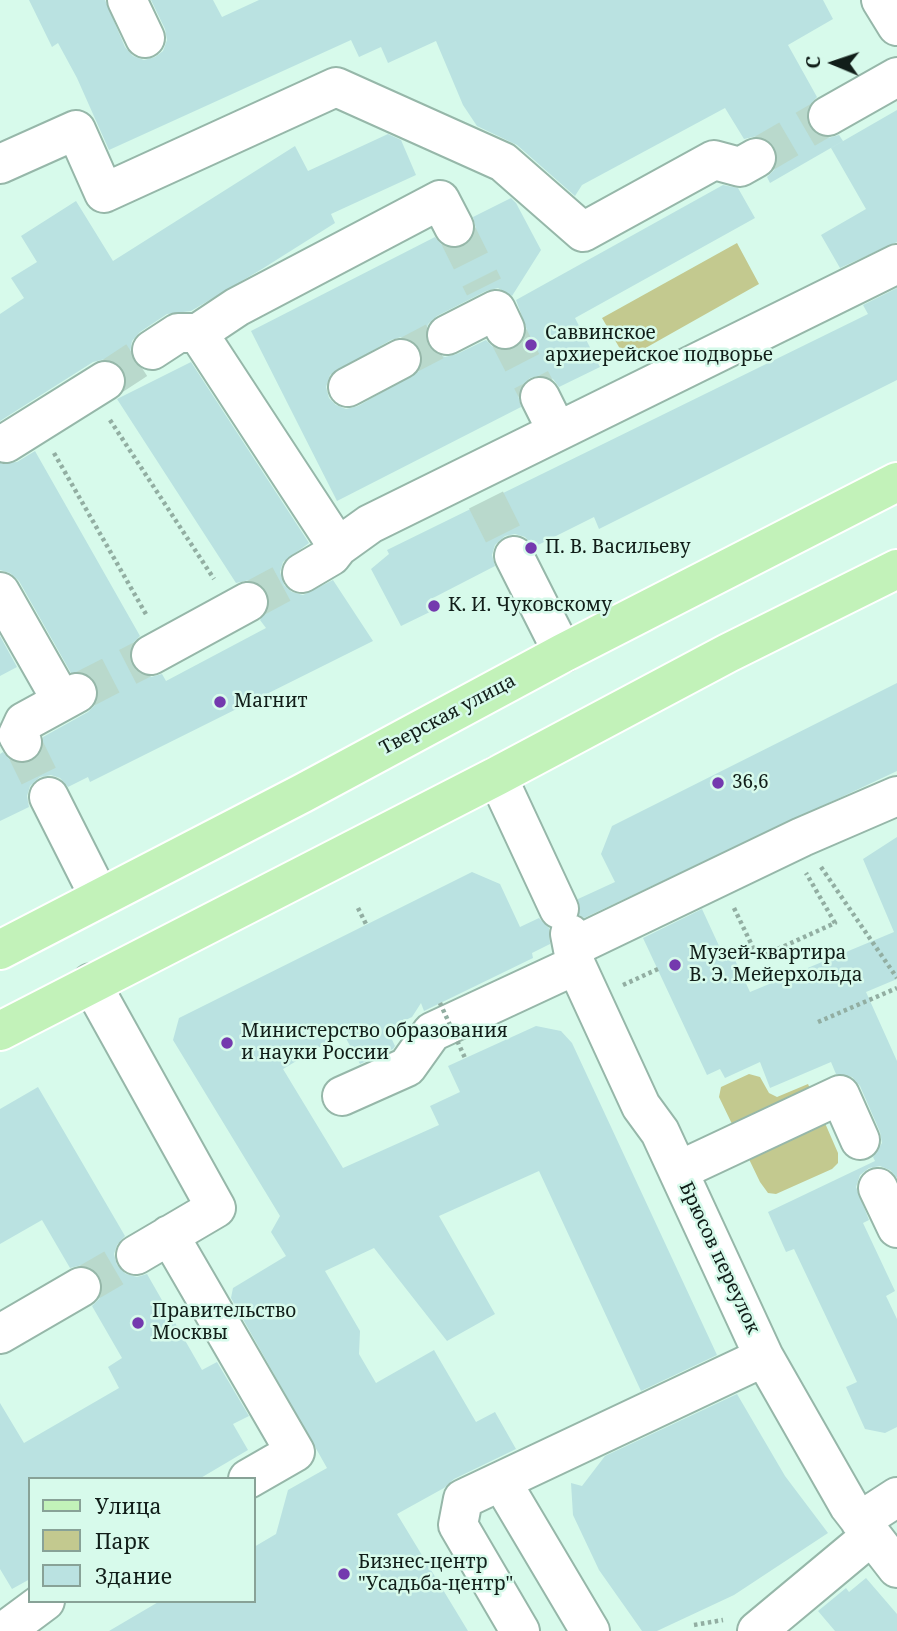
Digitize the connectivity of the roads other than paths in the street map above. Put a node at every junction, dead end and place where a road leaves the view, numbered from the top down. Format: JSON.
{"nodes":[{"id":1,"x":127,"y":0,"type":"edge"},
{"id":2,"x":881,"y":0,"type":"edge"},
{"id":3,"x":897,"y":26,"type":"edge"},
{"id":4,"x":145,"y":38,"type":"dead end"},
{"id":5,"x":897,"y":77,"type":"edge"},
{"id":6,"x":828,"y":116,"type":"tunnel mouth"},
{"id":7,"x":755,"y":158,"type":"tunnel mouth"},
{"id":8,"x":0,"y":164,"type":"edge"},
{"id":9,"x":454,"y":227,"type":"tunnel mouth"},
{"id":10,"x":897,"y":264,"type":"edge"},
{"id":11,"x":495,"y":309,"type":"dead end"},
{"id":12,"x":198,"y":332,"type":"junction"},
{"id":13,"x":447,"y":335,"type":"tunnel mouth"},
{"id":14,"x":152,"y":349,"type":"tunnel mouth"},
{"id":15,"x":401,"y":359,"type":"tunnel mouth"},
{"id":16,"x":348,"y":387,"type":"dead end"},
{"id":17,"x":105,"y":396,"type":"tunnel mouth"},
{"id":18,"x":540,"y":397,"type":"tunnel mouth"},
{"id":19,"x":557,"y":431,"type":"junction"},
{"id":20,"x":6,"y":443,"type":"dead end"},
{"id":21,"x":897,"y":482,"type":"edge"},
{"id":22,"x":338,"y":547,"type":"junction"},
{"id":23,"x":514,"y":556,"type":"tunnel mouth"},
{"id":24,"x":897,"y":569,"type":"edge"},
{"id":25,"x":302,"y":573,"type":"tunnel mouth"},
{"id":26,"x":0,"y":592,"type":"edge"},
{"id":27,"x":241,"y":606,"type":"tunnel mouth"},
{"id":28,"x":158,"y":651,"type":"tunnel mouth"},
{"id":29,"x":563,"y":653,"type":"junction"},
{"id":30,"x":22,"y":742,"type":"dead end"},
{"id":31,"x":498,"y":776,"type":"junction"},
{"id":32,"x":897,"y":796,"type":"edge"},
{"id":33,"x":49,"y":797,"type":"tunnel mouth"},
{"id":34,"x":99,"y":896,"type":"junction"},
{"id":35,"x":570,"y":939,"type":"junction"},
{"id":36,"x":0,"y":950,"type":"edge"},
{"id":37,"x":91,"y":983,"type":"junction"},
{"id":38,"x":0,"y":1031,"type":"edge"},
{"id":39,"x":342,"y":1096,"type":"dead end"},
{"id":40,"x":860,"y":1140,"type":"dead end"},
{"id":41,"x":678,"y":1171,"type":"junction"},
{"id":42,"x":878,"y":1188,"type":"dead end"},
{"id":43,"x":897,"y":1228,"type":"edge"},
{"id":44,"x":169,"y":1235,"type":"junction"},
{"id":45,"x":136,"y":1255,"type":"tunnel mouth"},
{"id":46,"x":81,"y":1287,"type":"tunnel mouth"},
{"id":47,"x":0,"y":1334,"type":"edge"},
{"id":48,"x":764,"y":1357,"type":"junction"},
{"id":49,"x":251,"y":1477,"type":"edge"},
{"id":50,"x":501,"y":1481,"type":"junction"},
{"id":51,"x":897,"y":1497,"type":"edge"},
{"id":52,"x":866,"y":1529,"type":"junction"},
{"id":53,"x":897,"y":1568,"type":"edge"},
{"id":54,"x":42,"y":1603,"type":"edge"},
{"id":55,"x":0,"y":1624,"type":"edge"},
{"id":56,"x":7,"y":1631,"type":"edge"},
{"id":57,"x":520,"y":1631,"type":"edge"},
{"id":58,"x":590,"y":1631,"type":"edge"},
{"id":59,"x":757,"y":1631,"type":"edge"}],
"edges":[{"from":1,"to":4,"type":"street"},
{"from":2,"to":3,"type":"street"},
{"from":5,"to":6,"type":"street"},
{"from":7,"to":8,"type":"street"},
{"from":9,"to":12,"type":"street"},
{"from":10,"to":19,"type":"street"},
{"from":11,"to":13,"type":"street"},
{"from":12,"to":14,"type":"street"},
{"from":12,"to":22,"type":"street"},
{"from":15,"to":16,"type":"street"},
{"from":17,"to":20,"type":"street"},
{"from":18,"to":19,"type":"street"},
{"from":19,"to":22,"type":"street"},
{"from":21,"to":29,"type":"main road","name":"Тверская улица"},
{"from":22,"to":25,"type":"street"},
{"from":23,"to":29,"type":"street"},
{"from":24,"to":31,"type":"main road"},
{"from":26,"to":30,"type":"street"},
{"from":27,"to":28,"type":"street"},
{"from":29,"to":34,"type":"main road","name":"Тверская улица"},
{"from":31,"to":35,"type":"street","name":"Брюсов переулок"},
{"from":31,"to":37,"type":"main road"},
{"from":32,"to":35,"type":"street"},
{"from":33,"to":34,"type":"street"},
{"from":34,"to":36,"type":"main road","name":"Тверская улица"},
{"from":35,"to":39,"type":"street"},
{"from":35,"to":41,"type":"street","name":"Брюсов переулок"},
{"from":37,"to":38,"type":"main road"},
{"from":37,"to":44,"type":"street"},
{"from":40,"to":41,"type":"street"},
{"from":41,"to":48,"type":"street","name":"Брюсов переулок"},
{"from":42,"to":43,"type":"street"},
{"from":44,"to":45,"type":"street"},
{"from":44,"to":49,"type":"street"},
{"from":46,"to":47,"type":"street"},
{"from":48,"to":50,"type":"street"},
{"from":48,"to":52,"type":"street","name":"Брюсов переулок"},
{"from":50,"to":57,"type":"street"},
{"from":50,"to":58,"type":"street"},
{"from":51,"to":52,"type":"street"},
{"from":52,"to":53,"type":"street","name":"Брюсов переулок"},
{"from":52,"to":59,"type":"street"},
{"from":54,"to":56,"type":"street"},
{"from":55,"to":56,"type":"street"}]}
